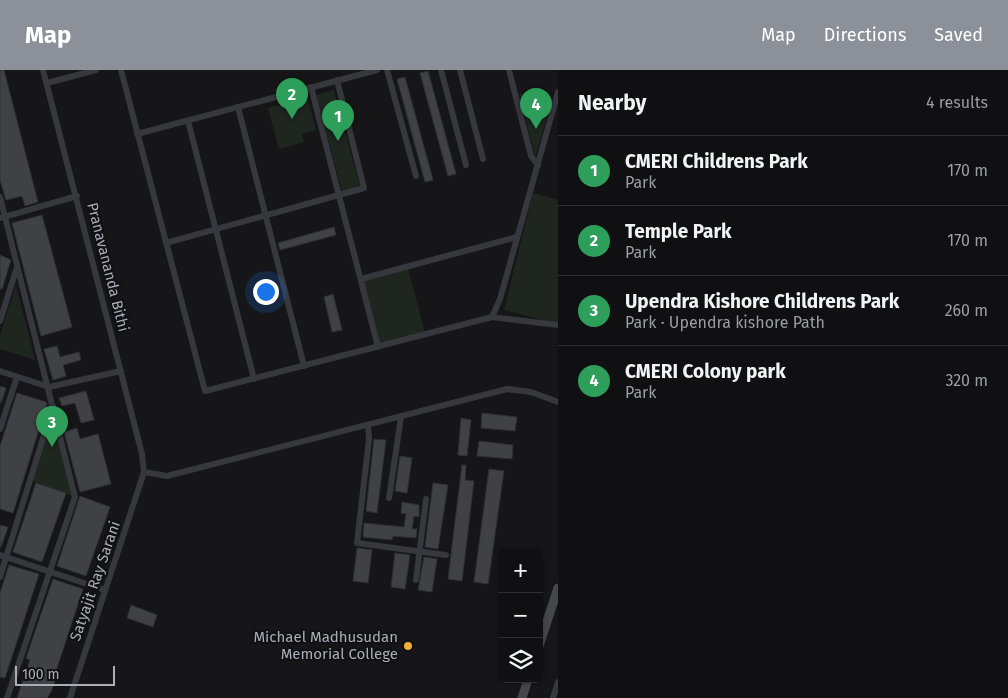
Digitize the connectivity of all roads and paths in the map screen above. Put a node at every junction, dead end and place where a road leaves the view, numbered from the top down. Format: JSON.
{"nodes":[{"id":1,"x":44,"y":70,"type":"edge"},
{"id":2,"x":96,"y":70,"type":"edge"},
{"id":3,"x":120,"y":70,"type":"edge"},
{"id":4,"x":377,"y":70,"type":"edge"},
{"id":5,"x":388,"y":70,"type":"edge"},
{"id":6,"x":441,"y":70,"type":"edge"},
{"id":7,"x":460,"y":70,"type":"edge"},
{"id":8,"x":509,"y":70,"type":"edge"},
{"id":9,"x":337,"y":80,"type":"junction"},
{"id":10,"x":47,"y":83,"type":"junction"},
{"id":11,"x":311,"y":87,"type":"junction"},
{"id":12,"x":558,"y":92,"type":"edge"},
{"id":13,"x":238,"y":107,"type":"junction"},
{"id":14,"x":188,"y":121,"type":"junction"},
{"id":15,"x":137,"y":134,"type":"junction"},
{"id":16,"x":483,"y":159,"type":"dead end"},
{"id":17,"x":466,"y":165,"type":"dead end"},
{"id":18,"x":538,"y":165,"type":"junction"},
{"id":19,"x":416,"y":176,"type":"dead end"},
{"id":20,"x":339,"y":195,"type":"junction"},
{"id":21,"x":0,"y":196,"type":"edge"},
{"id":22,"x":77,"y":196,"type":"junction"},
{"id":23,"x":2,"y":217,"type":"edge"},
{"id":24,"x":266,"y":217,"type":"junction"},
{"id":25,"x":216,"y":230,"type":"junction"},
{"id":26,"x":517,"y":237,"type":"junction"},
{"id":27,"x":166,"y":244,"type":"junction"},
{"id":28,"x":17,"y":266,"type":"junction"},
{"id":29,"x":360,"y":279,"type":"junction"},
{"id":30,"x":492,"y":317,"type":"junction"},
{"id":31,"x":0,"y":320,"type":"edge"},
{"id":32,"x":558,"y":325,"type":"edge"},
{"id":33,"x":378,"y":347,"type":"junction"},
{"id":34,"x":304,"y":366,"type":"junction"},
{"id":35,"x":0,"y":371,"type":"edge"},
{"id":36,"x":121,"y":371,"type":"junction"},
{"id":37,"x":17,"y":377,"type":"junction"},
{"id":38,"x":254,"y":379,"type":"junction"},
{"id":39,"x":49,"y":387,"type":"junction"},
{"id":40,"x":558,"y":402,"type":"edge"},
{"id":41,"x":53,"y":406,"type":"junction"},
{"id":42,"x":401,"y":417,"type":"junction"},
{"id":43,"x":368,"y":425,"type":"junction"},
{"id":44,"x":1,"y":426,"type":"edge"},
{"id":45,"x":144,"y":472,"type":"junction"},
{"id":46,"x":389,"y":498,"type":"dead end"},
{"id":47,"x":426,"y":499,"type":"dead end"},
{"id":48,"x":420,"y":551,"type":"junction"},
{"id":49,"x":446,"y":555,"type":"dead end"},
{"id":50,"x":3,"y":556,"type":"edge"},
{"id":51,"x":49,"y":574,"type":"junction"},
{"id":52,"x":0,"y":576,"type":"edge"},
{"id":53,"x":416,"y":580,"type":"dead end"},
{"id":54,"x":558,"y":588,"type":"edge"},
{"id":55,"x":105,"y":590,"type":"junction"},
{"id":56,"x":542,"y":638,"type":"edge"},
{"id":57,"x":558,"y":682,"type":"edge"},
{"id":58,"x":527,"y":683,"type":"edge"},
{"id":59,"x":7,"y":698,"type":"edge"},
{"id":60,"x":70,"y":698,"type":"edge"},
{"id":61,"x":522,"y":698,"type":"edge"},
{"id":62,"x":553,"y":698,"type":"edge"}],
"edges":[{"from":1,"to":10,"type":"street","name":"Pranavananda Bithi"},
{"from":2,"to":10,"type":"street"},
{"from":3,"to":15,"type":"street"},
{"from":4,"to":9,"type":"street"},
{"from":5,"to":19,"type":"street"},
{"from":6,"to":17,"type":"street"},
{"from":7,"to":16,"type":"street"},
{"from":8,"to":18,"type":"street"},
{"from":9,"to":11,"type":"street"},
{"from":9,"to":20,"type":"street"},
{"from":10,"to":22,"type":"street","name":"Pranavananda Bithi"},
{"from":11,"to":13,"type":"street"},
{"from":11,"to":20,"type":"street"},
{"from":12,"to":18,"type":"street"},
{"from":13,"to":14,"type":"street"},
{"from":13,"to":24,"type":"street"},
{"from":14,"to":15,"type":"street"},
{"from":14,"to":25,"type":"street"},
{"from":15,"to":27,"type":"street"},
{"from":18,"to":26,"type":"street"},
{"from":20,"to":24,"type":"street"},
{"from":20,"to":29,"type":"street"},
{"from":21,"to":23,"type":"street"},
{"from":22,"to":23,"type":"street"},
{"from":22,"to":36,"type":"street","name":"Pranavananda Bithi"},
{"from":23,"to":28,"type":"street"},
{"from":24,"to":25,"type":"street"},
{"from":24,"to":34,"type":"street"},
{"from":25,"to":27,"type":"street"},
{"from":25,"to":38,"type":"street"},
{"from":26,"to":29,"type":"street"},
{"from":26,"to":30,"type":"street"},
{"from":27,"to":38,"type":"street"},
{"from":28,"to":31,"type":"street"},
{"from":28,"to":39,"type":"street"},
{"from":29,"to":33,"type":"street"},
{"from":30,"to":32,"type":"street"},
{"from":30,"to":33,"type":"street"},
{"from":33,"to":34,"type":"street"},
{"from":34,"to":38,"type":"street"},
{"from":35,"to":37,"type":"street"},
{"from":36,"to":39,"type":"street"},
{"from":36,"to":45,"type":"street","name":"Pranavananda Bithi"},
{"from":37,"to":39,"type":"street"},
{"from":37,"to":44,"type":"street"},
{"from":39,"to":41,"type":"street"},
{"from":40,"to":42,"type":"street"},
{"from":41,"to":50,"type":"street"},
{"from":41,"to":51,"type":"street"},
{"from":42,"to":43,"type":"street"},
{"from":42,"to":46,"type":"street"},
{"from":43,"to":45,"type":"street"},
{"from":43,"to":48,"type":"street"},
{"from":45,"to":55,"type":"street","name":"Satyajit Ray Sarani"},
{"from":47,"to":48,"type":"street"},
{"from":48,"to":49,"type":"street"},
{"from":48,"to":53,"type":"street"},
{"from":50,"to":51,"type":"street"},
{"from":50,"to":52,"type":"street"},
{"from":51,"to":55,"type":"street"},
{"from":51,"to":59,"type":"street"},
{"from":54,"to":56,"type":"street"},
{"from":55,"to":60,"type":"street","name":"Satyajit Ray Sarani"},
{"from":57,"to":62,"type":"street"},
{"from":58,"to":61,"type":"street"}]}
